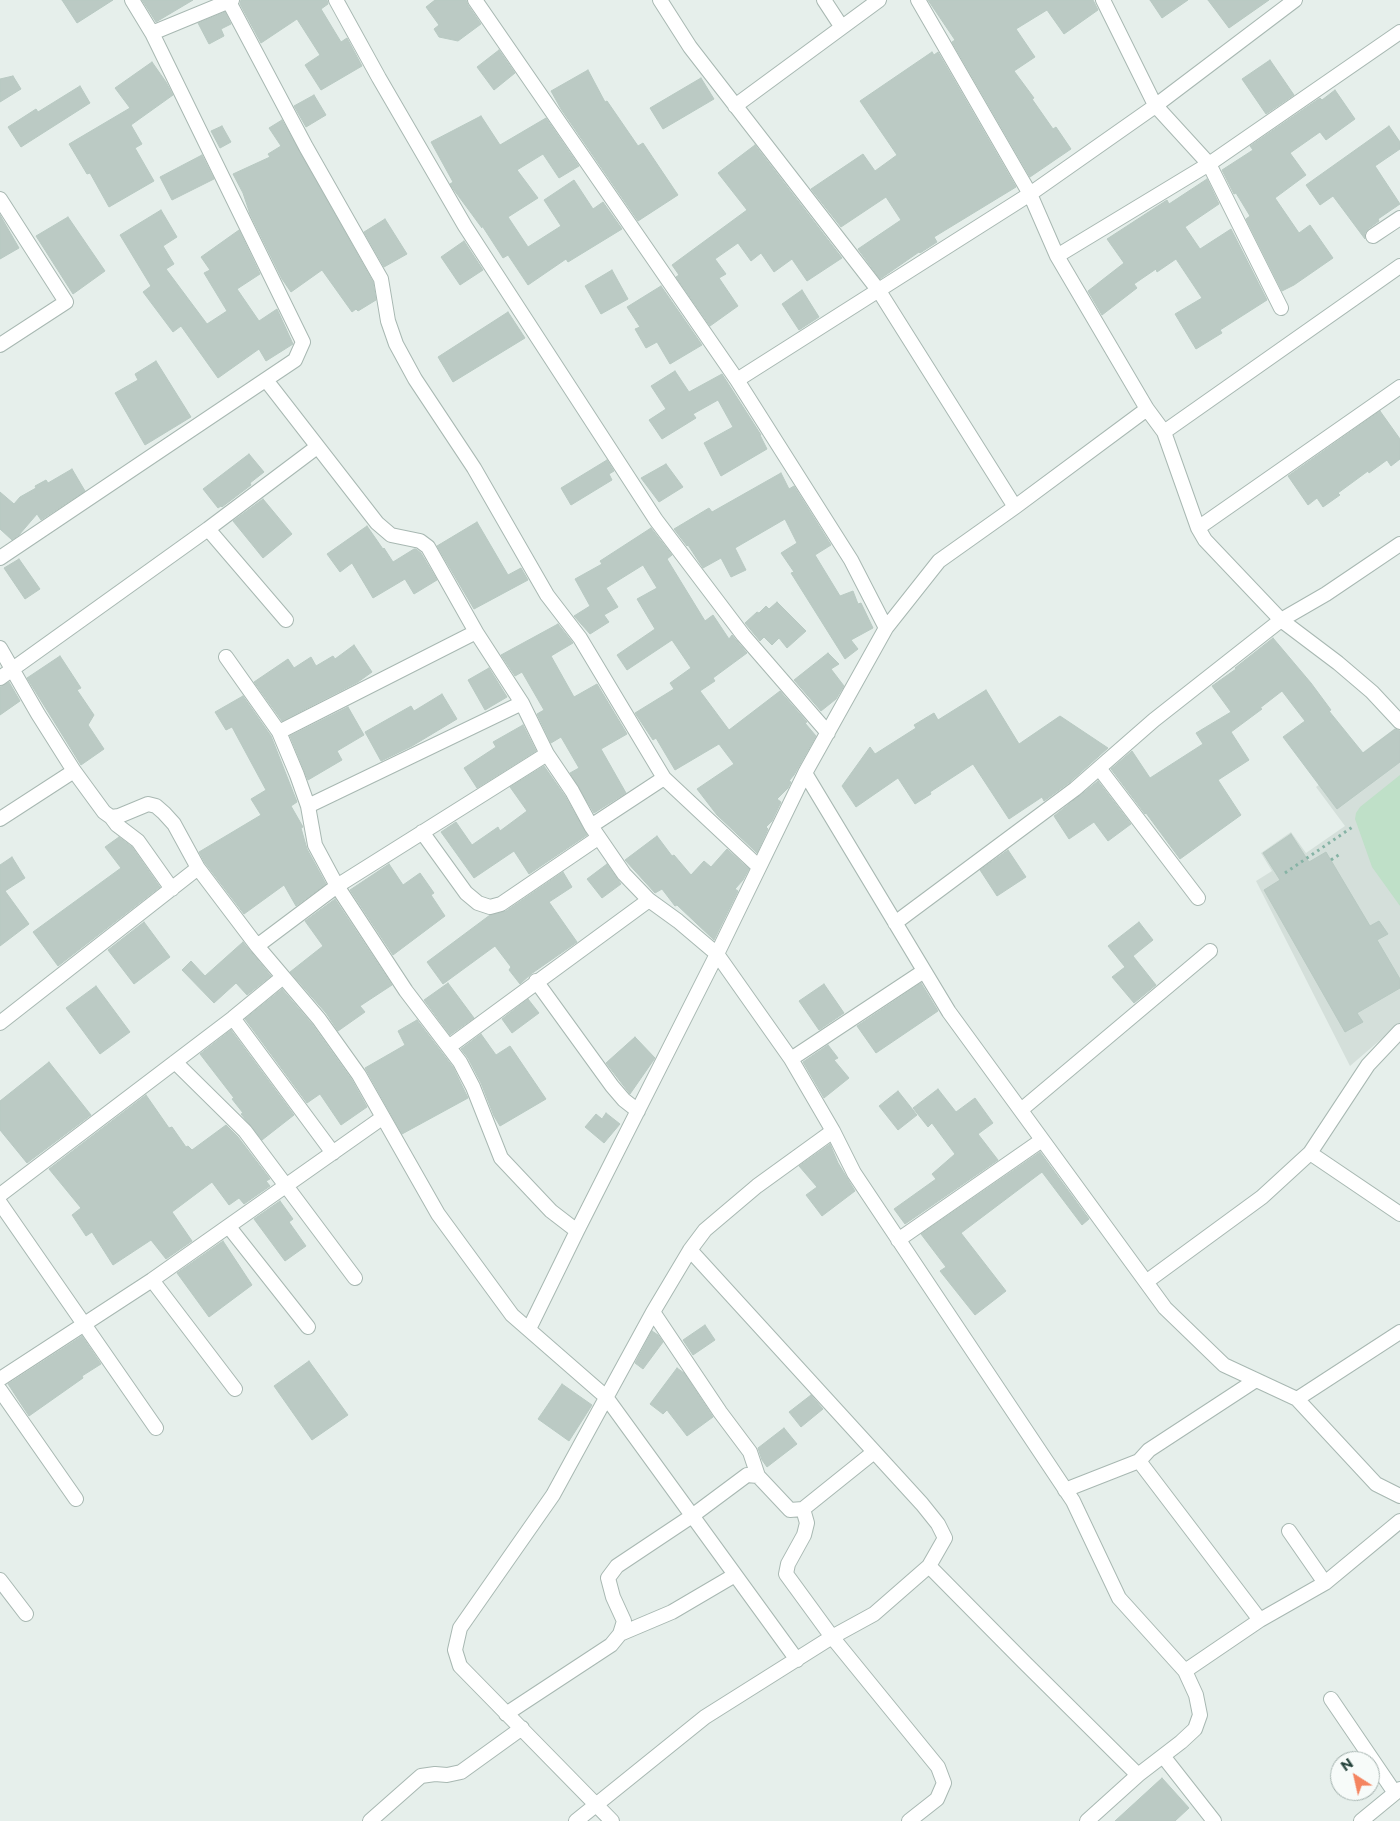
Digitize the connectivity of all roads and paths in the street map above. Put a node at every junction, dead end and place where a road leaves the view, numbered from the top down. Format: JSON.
{"nodes":[{"id":1,"x":132,"y":0,"type":"edge"},
{"id":2,"x":336,"y":0,"type":"edge"},
{"id":3,"x":474,"y":0,"type":"edge"},
{"id":4,"x":660,"y":0,"type":"edge"},
{"id":5,"x":824,"y":0,"type":"edge"},
{"id":6,"x":879,"y":0,"type":"edge"},
{"id":7,"x":918,"y":0,"type":"edge"},
{"id":8,"x":1103,"y":0,"type":"edge"},
{"id":9,"x":1295,"y":0,"type":"edge"},
{"id":10,"x":230,"y":1,"type":"edge"},
{"id":11,"x":841,"y":26,"type":"junction"},
{"id":12,"x":1400,"y":32,"type":"edge"},
{"id":13,"x":152,"y":33,"type":"junction"},
{"id":14,"x":1155,"y":105,"type":"junction"},
{"id":15,"x":735,"y":106,"type":"junction"},
{"id":16,"x":1209,"y":164,"type":"junction"},
{"id":17,"x":1030,"y":194,"type":"junction"},
{"id":18,"x":0,"y":199,"type":"edge"},
{"id":19,"x":1400,"y":218,"type":"edge"},
{"id":20,"x":1373,"y":236,"type":"dead end"},
{"id":21,"x":1058,"y":256,"type":"junction"},
{"id":22,"x":1400,"y":266,"type":"edge"},
{"id":23,"x":880,"y":291,"type":"junction"},
{"id":24,"x":1280,"y":308,"type":"dead end"},
{"id":25,"x":0,"y":345,"type":"edge"},
{"id":26,"x":266,"y":380,"type":"junction"},
{"id":27,"x":737,"y":380,"type":"junction"},
{"id":28,"x":1400,"y":386,"type":"edge"},
{"id":29,"x":1147,"y":409,"type":"junction"},
{"id":30,"x":1164,"y":432,"type":"junction"},
{"id":31,"x":317,"y":447,"type":"junction"},
{"id":32,"x":1015,"y":507,"type":"junction"},
{"id":33,"x":1198,"y":528,"type":"junction"},
{"id":34,"x":208,"y":530,"type":"junction"},
{"id":35,"x":1400,"y":544,"type":"edge"},
{"id":36,"x":0,"y":558,"type":"edge"},
{"id":37,"x":286,"y":620,"type":"dead end"},
{"id":38,"x":1281,"y":620,"type":"junction"},
{"id":39,"x":886,"y":628,"type":"junction"},
{"id":40,"x":476,"y":632,"type":"junction"},
{"id":41,"x":0,"y":648,"type":"edge"},
{"id":42,"x":226,"y":657,"type":"dead end"},
{"id":43,"x":12,"y":669,"type":"junction"},
{"id":44,"x":0,"y":678,"type":"edge"},
{"id":45,"x":522,"y":703,"type":"junction"},
{"id":46,"x":1399,"y":720,"type":"edge"},
{"id":47,"x":279,"y":732,"type":"junction"},
{"id":48,"x":828,"y":733,"type":"junction"},
{"id":49,"x":547,"y":754,"type":"junction"},
{"id":50,"x":1099,"y":768,"type":"junction"},
{"id":51,"x":74,"y":771,"type":"junction"},
{"id":52,"x":805,"y":773,"type":"junction"},
{"id":53,"x":664,"y":778,"type":"junction"},
{"id":54,"x":308,"y":806,"type":"junction"},
{"id":55,"x":111,"y":816,"type":"junction"},
{"id":56,"x":0,"y":820,"type":"edge"},
{"id":57,"x":1354,"y":826,"type":"dead end"},
{"id":58,"x":422,"y":832,"type":"junction"},
{"id":59,"x":595,"y":832,"type":"junction"},
{"id":60,"x":1340,"y":854,"type":"dead end"},
{"id":61,"x":1331,"y":860,"type":"dead end"},
{"id":62,"x":759,"y":867,"type":"junction"},
{"id":63,"x":198,"y":868,"type":"junction"},
{"id":64,"x":1285,"y":873,"type":"dead end"},
{"id":65,"x":337,"y":886,"type":"junction"},
{"id":66,"x":172,"y":889,"type":"junction"},
{"id":67,"x":1198,"y":898,"type":"dead end"},
{"id":68,"x":648,"y":900,"type":"junction"},
{"id":69,"x":895,"y":923,"type":"junction"},
{"id":70,"x":257,"y":946,"type":"junction"},
{"id":71,"x":1210,"y":951,"type":"dead end"},
{"id":72,"x":717,"y":954,"type":"junction"},
{"id":73,"x":924,"y":970,"type":"junction"},
{"id":74,"x":282,"y":977,"type":"junction"},
{"id":75,"x":536,"y":981,"type":"junction"},
{"id":76,"x":233,"y":1018,"type":"junction"},
{"id":77,"x":0,"y":1023,"type":"edge"},
{"id":78,"x":1400,"y":1032,"type":"edge"},
{"id":79,"x":450,"y":1046,"type":"junction"},
{"id":80,"x":791,"y":1059,"type":"junction"},
{"id":81,"x":175,"y":1062,"type":"junction"},
{"id":82,"x":1020,"y":1110,"type":"junction"},
{"id":83,"x":638,"y":1111,"type":"junction"},
{"id":84,"x":382,"y":1118,"type":"junction"},
{"id":85,"x":833,"y":1131,"type":"junction"},
{"id":86,"x":1042,"y":1140,"type":"junction"},
{"id":87,"x":1310,"y":1153,"type":"junction"},
{"id":88,"x":333,"y":1154,"type":"junction"},
{"id":89,"x":286,"y":1187,"type":"junction"},
{"id":90,"x":0,"y":1195,"type":"edge"},
{"id":91,"x":0,"y":1203,"type":"edge"},
{"id":92,"x":1400,"y":1214,"type":"edge"},
{"id":93,"x":229,"y":1227,"type":"junction"},
{"id":94,"x":577,"y":1231,"type":"junction"},
{"id":95,"x":898,"y":1240,"type":"junction"},
{"id":96,"x":690,"y":1250,"type":"junction"},
{"id":97,"x":355,"y":1278,"type":"dead end"},
{"id":98,"x":152,"y":1280,"type":"junction"},
{"id":99,"x":1146,"y":1282,"type":"junction"},
{"id":100,"x":652,"y":1312,"type":"junction"},
{"id":101,"x":84,"y":1323,"type":"junction"},
{"id":102,"x":308,"y":1327,"type":"dead end"},
{"id":103,"x":529,"y":1329,"type":"junction"},
{"id":104,"x":1400,"y":1332,"type":"edge"},
{"id":105,"x":0,"y":1379,"type":"edge"},
{"id":106,"x":1256,"y":1380,"type":"junction"},
{"id":107,"x":234,"y":1389,"type":"dead end"},
{"id":108,"x":0,"y":1390,"type":"edge"},
{"id":109,"x":606,"y":1396,"type":"junction"},
{"id":110,"x":1297,"y":1399,"type":"junction"},
{"id":111,"x":156,"y":1428,"type":"dead end"},
{"id":112,"x":874,"y":1452,"type":"junction"},
{"id":113,"x":1139,"y":1461,"type":"junction"},
{"id":114,"x":758,"y":1476,"type":"junction"},
{"id":115,"x":1065,"y":1490,"type":"junction"},
{"id":116,"x":1400,"y":1496,"type":"edge"},
{"id":117,"x":76,"y":1498,"type":"dead end"},
{"id":118,"x":803,"y":1509,"type":"junction"},
{"id":119,"x":692,"y":1516,"type":"junction"},
{"id":120,"x":1400,"y":1520,"type":"edge"},
{"id":121,"x":1289,"y":1532,"type":"dead end"},
{"id":122,"x":929,"y":1566,"type":"junction"},
{"id":123,"x":735,"y":1575,"type":"junction"},
{"id":124,"x":0,"y":1580,"type":"edge"},
{"id":125,"x":1325,"y":1583,"type":"junction"},
{"id":126,"x":26,"y":1614,"type":"dead end"},
{"id":127,"x":1260,"y":1620,"type":"junction"},
{"id":128,"x":620,"y":1634,"type":"junction"},
{"id":129,"x":832,"y":1637,"type":"junction"},
{"id":130,"x":797,"y":1660,"type":"junction"},
{"id":131,"x":1185,"y":1670,"type":"junction"},
{"id":132,"x":1331,"y":1699,"type":"dead end"},
{"id":133,"x":506,"y":1714,"type":"junction"},
{"id":134,"x":522,"y":1728,"type":"junction"},
{"id":135,"x":1163,"y":1756,"type":"junction"},
{"id":136,"x":1138,"y":1775,"type":"junction"},
{"id":137,"x":1398,"y":1791,"type":"edge"},
{"id":138,"x":596,"y":1803,"type":"junction"},
{"id":139,"x":1211,"y":1816,"type":"edge"},
{"id":140,"x":370,"y":1821,"type":"edge"},
{"id":141,"x":576,"y":1821,"type":"edge"},
{"id":142,"x":612,"y":1821,"type":"edge"},
{"id":143,"x":909,"y":1821,"type":"edge"},
{"id":144,"x":1087,"y":1821,"type":"edge"},
{"id":145,"x":1196,"y":1821,"type":"edge"},
{"id":146,"x":1361,"y":1821,"type":"edge"}],
"edges":[{"from":1,"to":13,"type":"street"},
{"from":2,"to":48,"type":"street"},
{"from":3,"to":27,"type":"street"},
{"from":4,"to":15,"type":"street"},
{"from":5,"to":11,"type":"street"},
{"from":6,"to":11,"type":"street"},
{"from":7,"to":17,"type":"street"},
{"from":8,"to":14,"type":"street"},
{"from":9,"to":14,"type":"street"},
{"from":10,"to":13,"type":"street"},
{"from":10,"to":53,"type":"street"},
{"from":11,"to":15,"type":"street"},
{"from":12,"to":16,"type":"street"},
{"from":13,"to":26,"type":"street"},
{"from":14,"to":16,"type":"street"},
{"from":14,"to":17,"type":"street"},
{"from":15,"to":23,"type":"street"},
{"from":16,"to":21,"type":"street"},
{"from":16,"to":24,"type":"street"},
{"from":17,"to":21,"type":"street"},
{"from":17,"to":23,"type":"street"},
{"from":18,"to":25,"type":"street"},
{"from":19,"to":20,"type":"street"},
{"from":21,"to":29,"type":"street"},
{"from":22,"to":30,"type":"street"},
{"from":23,"to":27,"type":"street"},
{"from":23,"to":32,"type":"street"},
{"from":26,"to":31,"type":"street"},
{"from":26,"to":36,"type":"street"},
{"from":27,"to":39,"type":"street"},
{"from":28,"to":33,"type":"street"},
{"from":29,"to":30,"type":"street"},
{"from":29,"to":32,"type":"street"},
{"from":30,"to":33,"type":"street"},
{"from":31,"to":34,"type":"street"},
{"from":31,"to":40,"type":"street"},
{"from":32,"to":39,"type":"street"},
{"from":33,"to":38,"type":"street"},
{"from":34,"to":37,"type":"street"},
{"from":34,"to":43,"type":"street"},
{"from":35,"to":38,"type":"street"},
{"from":38,"to":46,"type":"street"},
{"from":38,"to":50,"type":"street"},
{"from":39,"to":48,"type":"street"},
{"from":40,"to":45,"type":"street"},
{"from":40,"to":47,"type":"street"},
{"from":41,"to":43,"type":"street"},
{"from":42,"to":47,"type":"street"},
{"from":43,"to":44,"type":"street"},
{"from":43,"to":51,"type":"street"},
{"from":45,"to":49,"type":"street"},
{"from":45,"to":54,"type":"street"},
{"from":47,"to":54,"type":"street"},
{"from":48,"to":52,"type":"street"},
{"from":49,"to":58,"type":"street"},
{"from":49,"to":59,"type":"street"},
{"from":50,"to":67,"type":"street"},
{"from":50,"to":69,"type":"street"},
{"from":51,"to":55,"type":"street"},
{"from":51,"to":56,"type":"street"},
{"from":52,"to":62,"type":"street"},
{"from":52,"to":69,"type":"street"},
{"from":53,"to":59,"type":"street"},
{"from":53,"to":62,"type":"street"},
{"from":54,"to":65,"type":"street"},
{"from":55,"to":63,"type":"street"},
{"from":55,"to":66,"type":"street"},
{"from":57,"to":64,"type":"path"},
{"from":58,"to":59,"type":"street"},
{"from":58,"to":65,"type":"street"},
{"from":59,"to":68,"type":"street"},
{"from":60,"to":61,"type":"path"},
{"from":62,"to":72,"type":"street"},
{"from":63,"to":66,"type":"street"},
{"from":63,"to":70,"type":"street"},
{"from":65,"to":70,"type":"street"},
{"from":65,"to":79,"type":"street"},
{"from":66,"to":77,"type":"street"},
{"from":68,"to":72,"type":"street"},
{"from":68,"to":75,"type":"street"},
{"from":69,"to":73,"type":"street"},
{"from":70,"to":74,"type":"street"},
{"from":71,"to":82,"type":"street"},
{"from":72,"to":80,"type":"street"},
{"from":72,"to":83,"type":"street"},
{"from":73,"to":80,"type":"street"},
{"from":73,"to":82,"type":"street"},
{"from":74,"to":76,"type":"street"},
{"from":74,"to":84,"type":"street"},
{"from":75,"to":79,"type":"street"},
{"from":75,"to":83,"type":"street"},
{"from":76,"to":81,"type":"street"},
{"from":76,"to":88,"type":"street"},
{"from":78,"to":87,"type":"street"},
{"from":79,"to":94,"type":"street"},
{"from":80,"to":85,"type":"street"},
{"from":81,"to":89,"type":"street"},
{"from":81,"to":90,"type":"street"},
{"from":82,"to":86,"type":"street"},
{"from":83,"to":94,"type":"street"},
{"from":84,"to":88,"type":"street"},
{"from":84,"to":103,"type":"street"},
{"from":85,"to":95,"type":"street"},
{"from":85,"to":96,"type":"street"},
{"from":86,"to":95,"type":"street"},
{"from":86,"to":99,"type":"street"},
{"from":87,"to":92,"type":"street"},
{"from":87,"to":99,"type":"street"},
{"from":88,"to":89,"type":"street"},
{"from":89,"to":93,"type":"street"},
{"from":89,"to":97,"type":"street"},
{"from":91,"to":101,"type":"street"},
{"from":93,"to":98,"type":"street"},
{"from":93,"to":102,"type":"street"},
{"from":94,"to":103,"type":"street"},
{"from":95,"to":115,"type":"street"},
{"from":96,"to":100,"type":"street"},
{"from":96,"to":112,"type":"street"},
{"from":98,"to":101,"type":"street"},
{"from":98,"to":107,"type":"street"},
{"from":99,"to":106,"type":"street"},
{"from":100,"to":109,"type":"street"},
{"from":100,"to":114,"type":"street"},
{"from":101,"to":105,"type":"street"},
{"from":101,"to":111,"type":"street"},
{"from":103,"to":109,"type":"street"},
{"from":104,"to":110,"type":"street"},
{"from":106,"to":110,"type":"street"},
{"from":106,"to":113,"type":"street"},
{"from":108,"to":117,"type":"street"},
{"from":109,"to":119,"type":"street"},
{"from":109,"to":133,"type":"street"},
{"from":110,"to":116,"type":"street"},
{"from":112,"to":118,"type":"street"},
{"from":112,"to":122,"type":"street"},
{"from":113,"to":115,"type":"street"},
{"from":113,"to":127,"type":"street"},
{"from":114,"to":118,"type":"street"},
{"from":114,"to":119,"type":"street"},
{"from":115,"to":131,"type":"street"},
{"from":118,"to":129,"type":"street"},
{"from":119,"to":123,"type":"street"},
{"from":119,"to":128,"type":"street"},
{"from":120,"to":125,"type":"street"},
{"from":121,"to":125,"type":"street"},
{"from":122,"to":129,"type":"street"},
{"from":122,"to":136,"type":"street"},
{"from":123,"to":128,"type":"street"},
{"from":123,"to":130,"type":"street"},
{"from":124,"to":126,"type":"street"},
{"from":125,"to":127,"type":"street"},
{"from":127,"to":131,"type":"street"},
{"from":128,"to":133,"type":"street"},
{"from":129,"to":130,"type":"street"},
{"from":129,"to":143,"type":"street"},
{"from":130,"to":138,"type":"street"},
{"from":131,"to":135,"type":"street"},
{"from":132,"to":137,"type":"street"},
{"from":133,"to":134,"type":"street"},
{"from":134,"to":138,"type":"street"},
{"from":134,"to":140,"type":"street"},
{"from":135,"to":136,"type":"street"},
{"from":135,"to":139,"type":"street"},
{"from":136,"to":144,"type":"street"},
{"from":137,"to":146,"type":"street"},
{"from":138,"to":141,"type":"street"},
{"from":138,"to":142,"type":"street"},
{"from":139,"to":145,"type":"street"}]}
